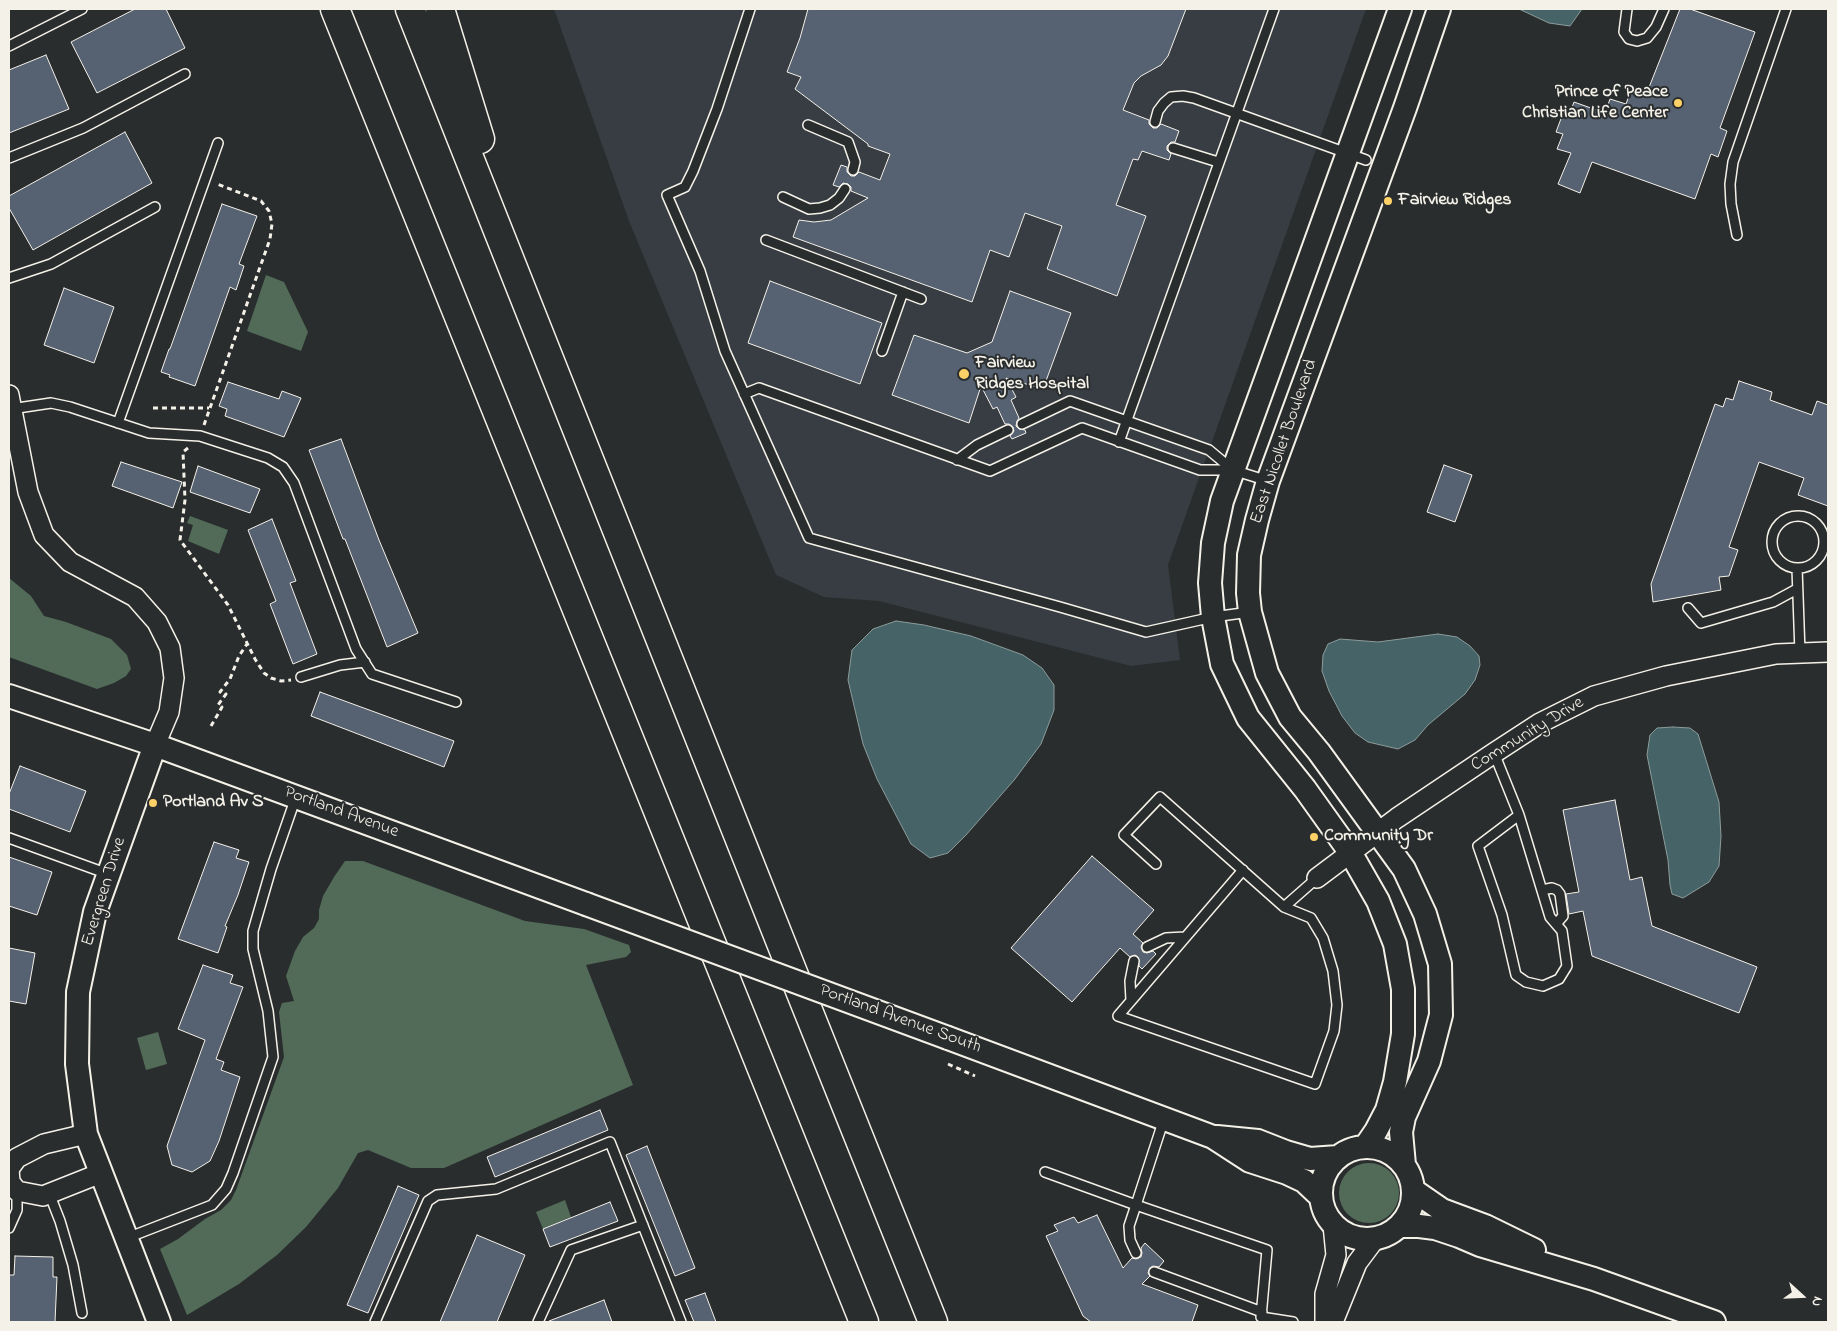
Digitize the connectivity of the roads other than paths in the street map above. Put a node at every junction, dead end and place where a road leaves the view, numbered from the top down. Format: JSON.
{"nodes":[{"id":1,"x":82,"y":9,"type":"edge"},
{"id":2,"x":330,"y":9,"type":"edge"},
{"id":3,"x":335,"y":9,"type":"edge"},
{"id":4,"x":410,"y":9,"type":"edge"},
{"id":5,"x":440,"y":9,"type":"edge"},
{"id":6,"x":750,"y":9,"type":"edge"},
{"id":7,"x":1274,"y":9,"type":"edge"},
{"id":8,"x":1400,"y":9,"type":"edge"},
{"id":9,"x":1439,"y":9,"type":"edge"},
{"id":10,"x":1627,"y":9,"type":"edge"},
{"id":11,"x":1664,"y":9,"type":"edge"},
{"id":12,"x":1786,"y":9,"type":"edge"},
{"id":13,"x":9,"y":46,"type":"edge"},
{"id":14,"x":352,"y":54,"type":"junction"},
{"id":15,"x":185,"y":74,"type":"dead end"},
{"id":16,"x":1235,"y":113,"type":"junction"},
{"id":17,"x":1156,"y":122,"type":"dead end"},
{"id":18,"x":808,"y":124,"type":"dead end"},
{"id":19,"x":218,"y":143,"type":"dead end"},
{"id":20,"x":1174,"y":148,"type":"dead end"},
{"id":21,"x":1357,"y":157,"type":"junction"},
{"id":22,"x":9,"y":158,"type":"edge"},
{"id":23,"x":1218,"y":162,"type":"junction"},
{"id":24,"x":852,"y":170,"type":"dead end"},
{"id":25,"x":845,"y":189,"type":"dead end"},
{"id":26,"x":783,"y":197,"type":"dead end"},
{"id":27,"x":155,"y":207,"type":"dead end"},
{"id":28,"x":1737,"y":235,"type":"dead end"},
{"id":29,"x":766,"y":240,"type":"dead end"},
{"id":30,"x":9,"y":278,"type":"edge"},
{"id":31,"x":903,"y":292,"type":"junction"},
{"id":32,"x":921,"y":299,"type":"dead end"},
{"id":33,"x":537,"y":327,"type":"junction"},
{"id":34,"x":882,"y":350,"type":"dead end"},
{"id":35,"x":744,"y":394,"type":"junction"},
{"id":36,"x":10,"y":402,"type":"edge"},
{"id":37,"x":1127,"y":421,"type":"junction"},
{"id":38,"x":118,"y":423,"type":"junction"},
{"id":39,"x":1022,"y":424,"type":"dead end"},
{"id":40,"x":1008,"y":430,"type":"dead end"},
{"id":41,"x":1119,"y":442,"type":"junction"},
{"id":42,"x":957,"y":460,"type":"junction"},
{"id":43,"x":1233,"y":470,"type":"junction"},
{"id":44,"x":1268,"y":482,"type":"junction"},
{"id":45,"x":1826,"y":553,"type":"edge"},
{"id":46,"x":1796,"y":568,"type":"junction"},
{"id":47,"x":1797,"y":590,"type":"junction"},
{"id":48,"x":1688,"y":608,"type":"dead end"},
{"id":49,"x":1250,"y":612,"type":"junction"},
{"id":50,"x":1214,"y":617,"type":"junction"},
{"id":51,"x":1828,"y":652,"type":"edge"},
{"id":52,"x":1800,"y":653,"type":"junction"},
{"id":53,"x":365,"y":662,"type":"junction"},
{"id":54,"x":301,"y":677,"type":"road end"},
{"id":55,"x":9,"y":696,"type":"edge"},
{"id":56,"x":456,"y":702,"type":"dead end"},
{"id":57,"x":155,"y":745,"type":"junction"},
{"id":58,"x":1494,"y":753,"type":"junction"},
{"id":59,"x":296,"y":797,"type":"junction"},
{"id":60,"x":1519,"y":815,"type":"junction"},
{"id":61,"x":1378,"y":832,"type":"junction"},
{"id":62,"x":9,"y":838,"type":"edge"},
{"id":63,"x":1350,"y":852,"type":"junction"},
{"id":64,"x":1156,"y":864,"type":"dead end"},
{"id":65,"x":1243,"y":870,"type":"junction"},
{"id":66,"x":108,"y":874,"type":"junction"},
{"id":67,"x":1317,"y":878,"type":"joint"},
{"id":68,"x":1542,"y":890,"type":"junction"},
{"id":69,"x":586,"y":904,"type":"joint"},
{"id":70,"x":1284,"y":907,"type":"junction"},
{"id":71,"x":1556,"y":924,"type":"junction"},
{"id":72,"x":1185,"y":937,"type":"junction"},
{"id":73,"x":1147,"y":947,"type":"dead end"},
{"id":74,"x":1134,"y":961,"type":"dead end"},
{"id":75,"x":1131,"y":1000,"type":"junction"},
{"id":76,"x":1164,"y":1119,"type":"junction"},
{"id":77,"x":86,"y":1134,"type":"junction"},
{"id":78,"x":1213,"y":1137,"type":"junction"},
{"id":79,"x":1365,"y":1147,"type":"junction"},
{"id":80,"x":1338,"y":1157,"type":"junction"},
{"id":81,"x":1404,"y":1165,"type":"junction"},
{"id":82,"x":1045,"y":1172,"type":"dead end"},
{"id":83,"x":101,"y":1174,"type":"junction"},
{"id":84,"x":11,"y":1176,"type":"edge"},
{"id":85,"x":1413,"y":1190,"type":"junction"},
{"id":86,"x":49,"y":1193,"type":"junction"},
{"id":87,"x":1321,"y":1197,"type":"junction"},
{"id":88,"x":1136,"y":1205,"type":"junction"},
{"id":89,"x":643,"y":1225,"type":"junction"},
{"id":90,"x":1333,"y":1225,"type":"junction"},
{"id":91,"x":1400,"y":1226,"type":"junction"},
{"id":92,"x":9,"y":1228,"type":"edge"},
{"id":93,"x":126,"y":1238,"type":"junction"},
{"id":94,"x":1375,"y":1239,"type":"junction"},
{"id":95,"x":1136,"y":1253,"type":"dead end"},
{"id":96,"x":1154,"y":1272,"type":"dead end"},
{"id":97,"x":1594,"y":1279,"type":"junction"},
{"id":98,"x":82,"y":1313,"type":"dead end"},
{"id":99,"x":1261,"y":1317,"type":"edge"},
{"id":100,"x":159,"y":1322,"type":"edge"},
{"id":101,"x":375,"y":1322,"type":"edge"},
{"id":102,"x":538,"y":1322,"type":"edge"},
{"id":103,"x":681,"y":1322,"type":"edge"},
{"id":104,"x":864,"y":1322,"type":"edge"},
{"id":105,"x":933,"y":1322,"type":"edge"},
{"id":106,"x":1293,"y":1322,"type":"edge"},
{"id":107,"x":1325,"y":1322,"type":"edge"},
{"id":108,"x":1333,"y":1322,"type":"edge"},
{"id":109,"x":1714,"y":1322,"type":"edge"}],
"edges":[{"from":1,"to":13,"type":"lane"},
{"from":2,"to":14,"type":"highway"},
{"from":3,"to":14,"type":"highway"},
{"from":4,"to":33,"type":"highway"},
{"from":5,"to":33,"type":"highway"},
{"from":6,"to":35,"type":"lane"},
{"from":7,"to":16,"type":"lane"},
{"from":8,"to":21,"type":"street"},
{"from":9,"to":44,"type":"street","name":"East Nicollet Boulevard"},
{"from":10,"to":11,"type":"lane"},
{"from":12,"to":28,"type":"lane"},
{"from":14,"to":104,"type":"highway"},
{"from":15,"to":22,"type":"lane"},
{"from":16,"to":17,"type":"lane"},
{"from":16,"to":21,"type":"lane"},
{"from":16,"to":23,"type":"lane"},
{"from":18,"to":24,"type":"lane"},
{"from":19,"to":38,"type":"lane"},
{"from":20,"to":23,"type":"lane"},
{"from":21,"to":43,"type":"street"},
{"from":23,"to":37,"type":"lane"},
{"from":25,"to":26,"type":"lane"},
{"from":27,"to":30,"type":"lane"},
{"from":29,"to":31,"type":"lane"},
{"from":31,"to":32,"type":"lane"},
{"from":31,"to":34,"type":"lane"},
{"from":33,"to":105,"type":"highway"},
{"from":35,"to":42,"type":"lane"},
{"from":35,"to":50,"type":"lane"},
{"from":36,"to":38,"type":"lane"},
{"from":36,"to":57,"type":"street"},
{"from":37,"to":39,"type":"lane"},
{"from":37,"to":41,"type":"lane"},
{"from":37,"to":43,"type":"lane"},
{"from":38,"to":53,"type":"lane"},
{"from":40,"to":42,"type":"lane"},
{"from":41,"to":42,"type":"lane"},
{"from":41,"to":43,"type":"lane"},
{"from":43,"to":44,"type":"lane"},
{"from":43,"to":50,"type":"street"},
{"from":44,"to":49,"type":"street","name":"East Nicollet Boulevard"},
{"from":45,"to":46,"type":"lane"},
{"from":45,"to":46,"type":"lane"},
{"from":46,"to":47,"type":"lane"},
{"from":47,"to":48,"type":"lane"},
{"from":47,"to":52,"type":"lane"},
{"from":49,"to":50,"type":"lane"},
{"from":49,"to":61,"type":"street","name":"East Nicollet Boulevard"},
{"from":50,"to":63,"type":"street"},
{"from":51,"to":52,"type":"street","name":"Community Drive"},
{"from":52,"to":58,"type":"street","name":"Community Drive"},
{"from":53,"to":54,"type":"lane"},
{"from":53,"to":56,"type":"lane"},
{"from":55,"to":57,"type":"street","name":"Portland Avenue"},
{"from":57,"to":59,"type":"street","name":"Portland Avenue"},
{"from":57,"to":66,"type":"street","name":"Evergreen Drive"},
{"from":58,"to":60,"type":"lane"},
{"from":58,"to":61,"type":"street","name":"Community Drive"},
{"from":59,"to":69,"type":"street","name":"Portland Avenue"},
{"from":59,"to":93,"type":"lane"},
{"from":60,"to":68,"type":"lane"},
{"from":60,"to":71,"type":"lane"},
{"from":61,"to":63,"type":"street","name":"Community Drive"},
{"from":61,"to":81,"type":"street","name":"East Nicollet Boulevard"},
{"from":62,"to":66,"type":"lane"},
{"from":63,"to":67,"type":"street","name":"Community Drive"},
{"from":63,"to":79,"type":"street"},
{"from":64,"to":65,"type":"lane"},
{"from":65,"to":70,"type":"lane"},
{"from":65,"to":72,"type":"lane"},
{"from":66,"to":77,"type":"street","name":"Evergreen Drive"},
{"from":67,"to":70,"type":"lane"},
{"from":68,"to":71,"type":"lane"},
{"from":68,"to":71,"type":"lane"},
{"from":69,"to":76,"type":"street","name":"Portland Avenue South","bridge":true},
{"from":70,"to":75,"type":"lane"},
{"from":72,"to":73,"type":"lane"},
{"from":72,"to":75,"type":"lane"},
{"from":74,"to":75,"type":"lane"},
{"from":76,"to":78,"type":"street","name":"Portland Avenue South"},
{"from":76,"to":88,"type":"lane"},
{"from":77,"to":83,"type":"street","name":"Evergreen Drive"},
{"from":77,"to":84,"type":"street"},
{"from":78,"to":80,"type":"street","name":"Portland Avenue South"},
{"from":78,"to":87,"type":"street","name":"Portland Avenue South"},
{"from":79,"to":80,"type":"street"},
{"from":79,"to":81,"type":"street"},
{"from":80,"to":87,"type":"street"},
{"from":81,"to":85,"type":"street"},
{"from":82,"to":88,"type":"lane"},
{"from":83,"to":86,"type":"street"},
{"from":83,"to":93,"type":"street","name":"Evergreen Drive"},
{"from":84,"to":86,"type":"street"},
{"from":84,"to":92,"type":"lane"},
{"from":85,"to":91,"type":"street"},
{"from":85,"to":97,"type":"street"},
{"from":86,"to":98,"type":"lane"},
{"from":87,"to":90,"type":"street"},
{"from":88,"to":95,"type":"lane"},
{"from":88,"to":99,"type":"lane"},
{"from":89,"to":101,"type":"lane"},
{"from":89,"to":102,"type":"lane"},
{"from":89,"to":103,"type":"lane"},
{"from":90,"to":94,"type":"street"},
{"from":90,"to":107,"type":"street"},
{"from":91,"to":94,"type":"street"},
{"from":91,"to":97,"type":"street"},
{"from":93,"to":100,"type":"street","name":"Evergreen Drive"},
{"from":94,"to":108,"type":"street"},
{"from":96,"to":99,"type":"lane"},
{"from":97,"to":109,"type":"street"},
{"from":99,"to":106,"type":"lane"}]}
